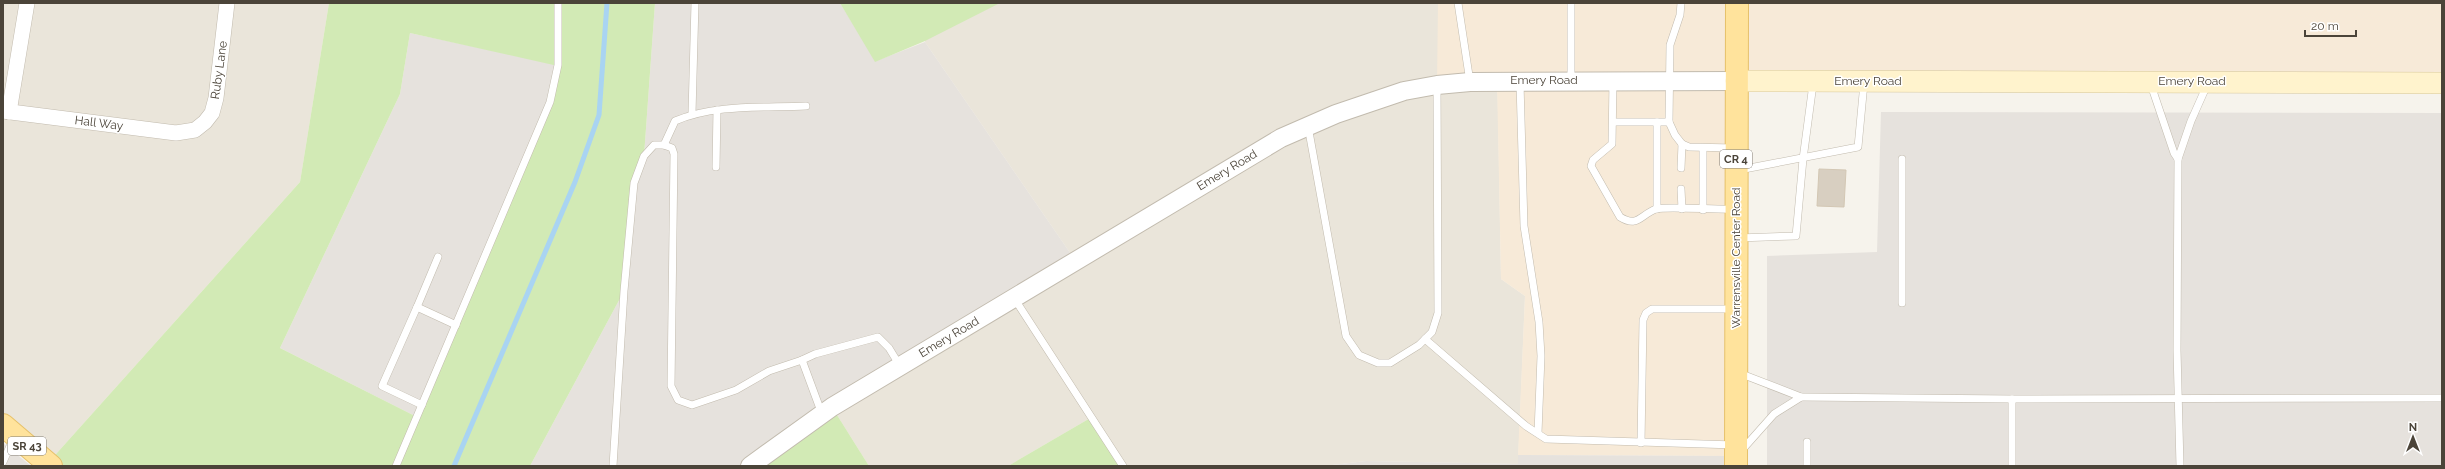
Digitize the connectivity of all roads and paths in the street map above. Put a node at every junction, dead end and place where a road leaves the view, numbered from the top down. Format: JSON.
{"nodes":[{"id":1,"x":27,"y":3,"type":"edge"},
{"id":2,"x":227,"y":3,"type":"edge"},
{"id":3,"x":558,"y":3,"type":"edge"},
{"id":4,"x":694,"y":3,"type":"edge"},
{"id":5,"x":1458,"y":3,"type":"edge"},
{"id":6,"x":1571,"y":3,"type":"edge"},
{"id":7,"x":1681,"y":3,"type":"edge"},
{"id":8,"x":1737,"y":3,"type":"edge"},
{"id":9,"x":1520,"y":80,"type":"junction"},
{"id":10,"x":1571,"y":80,"type":"junction"},
{"id":11,"x":1613,"y":80,"type":"junction"},
{"id":12,"x":1670,"y":80,"type":"junction"},
{"id":13,"x":1736,"y":81,"type":"junction"},
{"id":14,"x":1813,"y":81,"type":"junction"},
{"id":15,"x":1864,"y":81,"type":"junction"},
{"id":16,"x":2149,"y":81,"type":"junction"},
{"id":17,"x":2209,"y":81,"type":"junction"},
{"id":18,"x":1470,"y":82,"type":"junction"},
{"id":19,"x":2442,"y":83,"type":"edge"},
{"id":20,"x":1437,"y":85,"type":"junction"},
{"id":21,"x":806,"y":106,"type":"dead end"},
{"id":22,"x":717,"y":110,"type":"junction"},
{"id":23,"x":6,"y":111,"type":"edge"},
{"id":24,"x":692,"y":113,"type":"junction"},
{"id":25,"x":1613,"y":122,"type":"junction"},
{"id":26,"x":1658,"y":122,"type":"junction"},
{"id":27,"x":1669,"y":122,"type":"junction"},
{"id":28,"x":1308,"y":126,"type":"junction"},
{"id":29,"x":195,"y":130,"type":"joint"},
{"id":30,"x":1682,"y":144,"type":"junction"},
{"id":31,"x":664,"y":145,"type":"junction"},
{"id":32,"x":1703,"y":148,"type":"junction"},
{"id":33,"x":1736,"y":148,"type":"junction"},
{"id":34,"x":1803,"y":159,"type":"junction"},
{"id":35,"x":1902,"y":159,"type":"dead end"},
{"id":36,"x":2178,"y":159,"type":"junction"},
{"id":37,"x":716,"y":167,"type":"dead end"},
{"id":38,"x":1682,"y":168,"type":"dead end"},
{"id":39,"x":1736,"y":170,"type":"junction"},
{"id":40,"x":1681,"y":189,"type":"dead end"},
{"id":41,"x":1657,"y":209,"type":"junction"},
{"id":42,"x":1682,"y":209,"type":"junction"},
{"id":43,"x":1736,"y":209,"type":"junction"},
{"id":44,"x":1702,"y":210,"type":"junction"},
{"id":45,"x":1736,"y":238,"type":"junction"},
{"id":46,"x":438,"y":257,"type":"dead end"},
{"id":47,"x":1014,"y":297,"type":"junction"},
{"id":48,"x":1902,"y":303,"type":"dead end"},
{"id":49,"x":417,"y":307,"type":"junction"},
{"id":50,"x":1736,"y":309,"type":"junction"},
{"id":51,"x":456,"y":325,"type":"junction"},
{"id":52,"x":1425,"y":339,"type":"junction"},
{"id":53,"x":802,"y":360,"type":"junction"},
{"id":54,"x":901,"y":366,"type":"junction"},
{"id":55,"x":1736,"y":372,"type":"junction"},
{"id":56,"x":1801,"y":397,"type":"junction"},
{"id":57,"x":2178,"y":398,"type":"junction"},
{"id":58,"x":2442,"y":398,"type":"edge"},
{"id":59,"x":2012,"y":399,"type":"junction"},
{"id":60,"x":422,"y":405,"type":"junction"},
{"id":61,"x":822,"y":414,"type":"junction"},
{"id":62,"x":9,"y":430,"type":"edge"},
{"id":63,"x":1538,"y":433,"type":"junction"},
{"id":64,"x":1807,"y":442,"type":"dead end"},
{"id":65,"x":1641,"y":443,"type":"junction"},
{"id":66,"x":1736,"y":456,"type":"edge"},
{"id":67,"x":3,"y":462,"type":"edge"},
{"id":68,"x":51,"y":466,"type":"edge"},
{"id":69,"x":396,"y":466,"type":"edge"},
{"id":70,"x":613,"y":466,"type":"edge"},
{"id":71,"x":750,"y":466,"type":"edge"},
{"id":72,"x":1123,"y":466,"type":"edge"},
{"id":73,"x":1807,"y":466,"type":"edge"},
{"id":74,"x":2012,"y":466,"type":"edge"},
{"id":75,"x":2180,"y":466,"type":"edge"}],
"edges":[{"from":1,"to":23,"type":"street"},
{"from":2,"to":29,"type":"street","name":"Ruby Lane"},
{"from":3,"to":51,"type":"lane"},
{"from":4,"to":24,"type":"lane"},
{"from":5,"to":18,"type":"lane"},
{"from":6,"to":10,"type":"lane"},
{"from":7,"to":12,"type":"lane"},
{"from":8,"to":13,"type":"main road","name":"Warrensville Center Road","number":"CR 4"},
{"from":9,"to":10,"type":"street","name":"Emery Road"},
{"from":9,"to":18,"type":"street","name":"Emery Road"},
{"from":9,"to":63,"type":"lane"},
{"from":10,"to":11,"type":"street","name":"Emery Road"},
{"from":11,"to":12,"type":"street","name":"Emery Road"},
{"from":11,"to":25,"type":"lane"},
{"from":12,"to":13,"type":"street","name":"Emery Road"},
{"from":12,"to":27,"type":"lane"},
{"from":13,"to":14,"type":"main road","name":"Emery Road"},
{"from":13,"to":33,"type":"main road","name":"Warrensville Center Road","number":"CR 4"},
{"from":14,"to":15,"type":"main road","name":"Emery Road"},
{"from":14,"to":34,"type":"lane"},
{"from":15,"to":16,"type":"main road","name":"Emery Road"},
{"from":15,"to":34,"type":"lane"},
{"from":16,"to":17,"type":"main road","name":"Emery Road"},
{"from":16,"to":36,"type":"lane"},
{"from":17,"to":19,"type":"main road","name":"Emery Road"},
{"from":17,"to":36,"type":"lane"},
{"from":18,"to":20,"type":"street","name":"Emery Road"},
{"from":20,"to":28,"type":"street","name":"Emery Road"},
{"from":20,"to":52,"type":"lane"},
{"from":21,"to":22,"type":"lane"},
{"from":22,"to":24,"type":"lane"},
{"from":22,"to":37,"type":"lane"},
{"from":23,"to":29,"type":"street","name":"Hall Way"},
{"from":24,"to":31,"type":"lane"},
{"from":25,"to":26,"type":"lane"},
{"from":25,"to":41,"type":"lane"},
{"from":26,"to":27,"type":"lane"},
{"from":26,"to":41,"type":"lane"},
{"from":27,"to":30,"type":"lane"},
{"from":28,"to":47,"type":"street","name":"Emery Road"},
{"from":28,"to":52,"type":"lane"},
{"from":30,"to":32,"type":"lane"},
{"from":30,"to":38,"type":"lane"},
{"from":31,"to":53,"type":"lane"},
{"from":31,"to":70,"type":"lane"},
{"from":32,"to":33,"type":"lane"},
{"from":32,"to":44,"type":"lane"},
{"from":33,"to":39,"type":"main road","name":"Warrensville Center Road","number":"CR 4"},
{"from":34,"to":39,"type":"lane"},
{"from":34,"to":45,"type":"lane"},
{"from":35,"to":48,"type":"lane"},
{"from":36,"to":57,"type":"lane"},
{"from":39,"to":43,"type":"main road","name":"Warrensville Center Road","number":"CR 4"},
{"from":40,"to":42,"type":"lane"},
{"from":41,"to":42,"type":"lane"},
{"from":42,"to":44,"type":"lane"},
{"from":43,"to":44,"type":"lane"},
{"from":43,"to":45,"type":"main road","name":"Warrensville Center Road","number":"CR 4"},
{"from":45,"to":50,"type":"main road","name":"Warrensville Center Road","number":"CR 4"},
{"from":46,"to":49,"type":"lane"},
{"from":47,"to":54,"type":"street","name":"Emery Road"},
{"from":47,"to":72,"type":"lane"},
{"from":49,"to":51,"type":"lane"},
{"from":49,"to":60,"type":"lane"},
{"from":50,"to":55,"type":"main road","name":"Warrensville Center Road","number":"CR 4"},
{"from":50,"to":65,"type":"lane"},
{"from":51,"to":60,"type":"lane"},
{"from":52,"to":63,"type":"lane"},
{"from":53,"to":54,"type":"lane"},
{"from":53,"to":61,"type":"lane"},
{"from":54,"to":61,"type":"street","name":"Emery Road"},
{"from":55,"to":56,"type":"lane"},
{"from":55,"to":66,"type":"main road","name":"Warrensville Center Road","number":"CR 4"},
{"from":56,"to":59,"type":"lane"},
{"from":56,"to":66,"type":"lane"},
{"from":57,"to":58,"type":"lane"},
{"from":57,"to":59,"type":"lane"},
{"from":57,"to":75,"type":"lane"},
{"from":59,"to":74,"type":"lane"},
{"from":60,"to":69,"type":"lane"},
{"from":61,"to":71,"type":"street","name":"Emery Road"},
{"from":62,"to":67,"type":"lane"},
{"from":62,"to":68,"type":"main road","number":"SR 43"},
{"from":63,"to":65,"type":"lane"},
{"from":64,"to":73,"type":"lane"},
{"from":65,"to":66,"type":"lane"}]}
